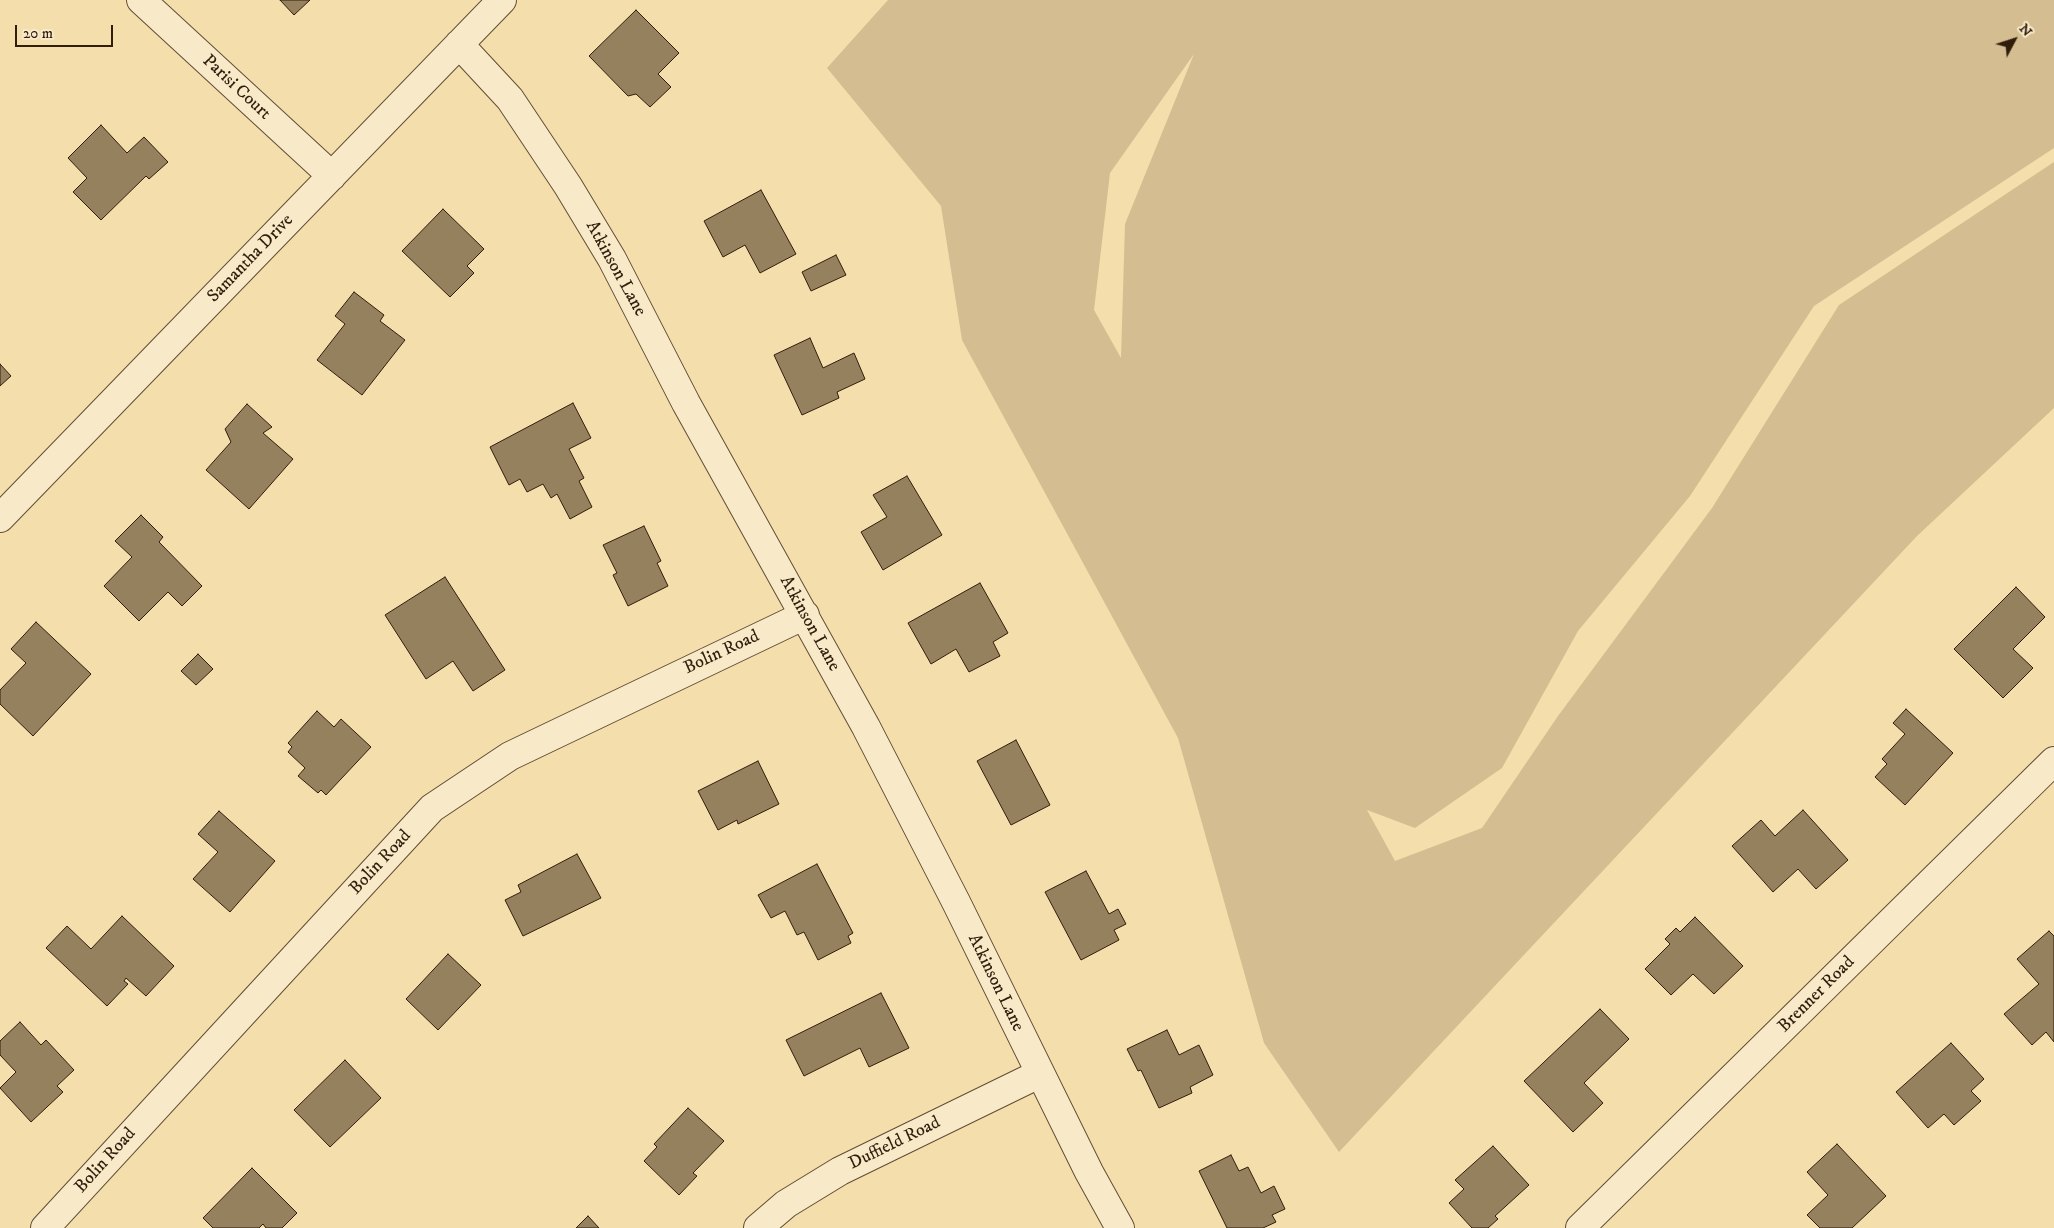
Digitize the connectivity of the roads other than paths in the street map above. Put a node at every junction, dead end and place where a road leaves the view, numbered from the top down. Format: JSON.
{"nodes":[{"id":1,"x":141,"y":0,"type":"edge"},
{"id":2,"x":502,"y":0,"type":"edge"},
{"id":3,"x":459,"y":44,"type":"junction"},
{"id":4,"x":332,"y":176,"type":"junction"},
{"id":5,"x":0,"y":518,"type":"edge"},
{"id":6,"x":805,"y":614,"type":"junction"},
{"id":7,"x":2054,"y":761,"type":"edge"},
{"id":8,"x":1039,"y":1074,"type":"junction"},
{"id":9,"x":45,"y":1228,"type":"edge"},
{"id":10,"x":758,"y":1228,"type":"edge"},
{"id":11,"x":1120,"y":1228,"type":"edge"},
{"id":12,"x":1580,"y":1228,"type":"edge"}],
"edges":[{"from":1,"to":4,"type":"street","name":"Parisi Court"},
{"from":2,"to":3,"type":"street","name":"Samantha Drive"},
{"from":3,"to":4,"type":"street","name":"Samantha Drive"},
{"from":3,"to":6,"type":"street","name":"Atkinson Lane"},
{"from":4,"to":5,"type":"street","name":"Samantha Drive"},
{"from":6,"to":8,"type":"street","name":"Atkinson Lane"},
{"from":6,"to":9,"type":"street","name":"Bolin Road"},
{"from":7,"to":12,"type":"street","name":"Brenner Road"},
{"from":8,"to":10,"type":"street","name":"Duffield Road"},
{"from":8,"to":11,"type":"street","name":"Atkinson Lane"}]}
